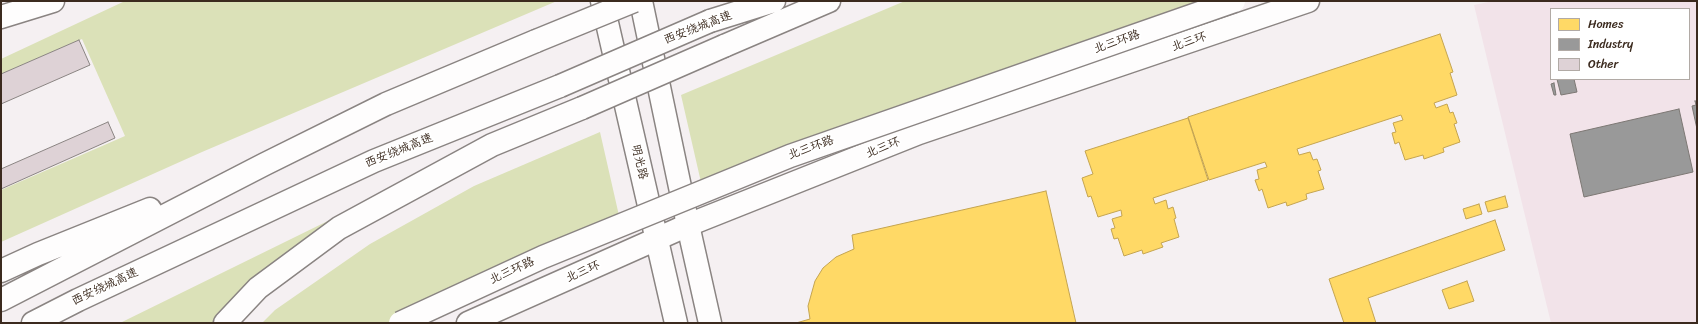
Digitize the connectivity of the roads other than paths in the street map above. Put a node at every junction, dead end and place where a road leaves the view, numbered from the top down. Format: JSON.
{"nodes":[{"id":1,"x":6,"y":1,"type":"edge"},
{"id":2,"x":53,"y":1,"type":"edge"},
{"id":3,"x":602,"y":1,"type":"edge"},
{"id":4,"x":634,"y":1,"type":"edge"},
{"id":5,"x":641,"y":1,"type":"edge"},
{"id":6,"x":774,"y":1,"type":"edge"},
{"id":7,"x":830,"y":1,"type":"edge"},
{"id":8,"x":1234,"y":1,"type":"edge"},
{"id":9,"x":1308,"y":1,"type":"edge"},
{"id":10,"x":1,"y":4,"type":"edge"},
{"id":11,"x":1,"y":17,"type":"edge"},
{"id":12,"x":265,"y":164,"type":"junction"},
{"id":13,"x":688,"y":225,"type":"junction"},
{"id":14,"x":656,"y":240,"type":"junction"},
{"id":15,"x":1,"y":271,"type":"edge"},
{"id":16,"x":1,"y":300,"type":"edge"},
{"id":17,"x":33,"y":323,"type":"edge"},
{"id":18,"x":225,"y":323,"type":"edge"},
{"id":19,"x":400,"y":323,"type":"edge"},
{"id":20,"x":468,"y":323,"type":"edge"},
{"id":21,"x":676,"y":323,"type":"edge"},
{"id":22,"x":710,"y":323,"type":"edge"}],
"edges":[{"from":1,"to":10,"type":"main road"},
{"from":2,"to":11,"type":"main road"},
{"from":3,"to":14,"type":"main road","name":"明光路"},
{"from":4,"to":12,"type":"main road","bridge":true},
{"from":5,"to":13,"type":"main road"},
{"from":6,"to":17,"type":"main road","name":"西安绕城高速","bridge":true},
{"from":7,"to":18,"type":"main road","bridge":true},
{"from":8,"to":19,"type":"main road","name":"北三环路","bridge":true},
{"from":9,"to":13,"type":"main road","name":"北三环"},
{"from":12,"to":15,"type":"main road"},
{"from":12,"to":16,"type":"main road"},
{"from":13,"to":14,"type":"main road","name":"北三环"},
{"from":13,"to":22,"type":"main road"},
{"from":14,"to":20,"type":"main road","name":"北三环"},
{"from":14,"to":21,"type":"main road","name":"明光路"}]}
